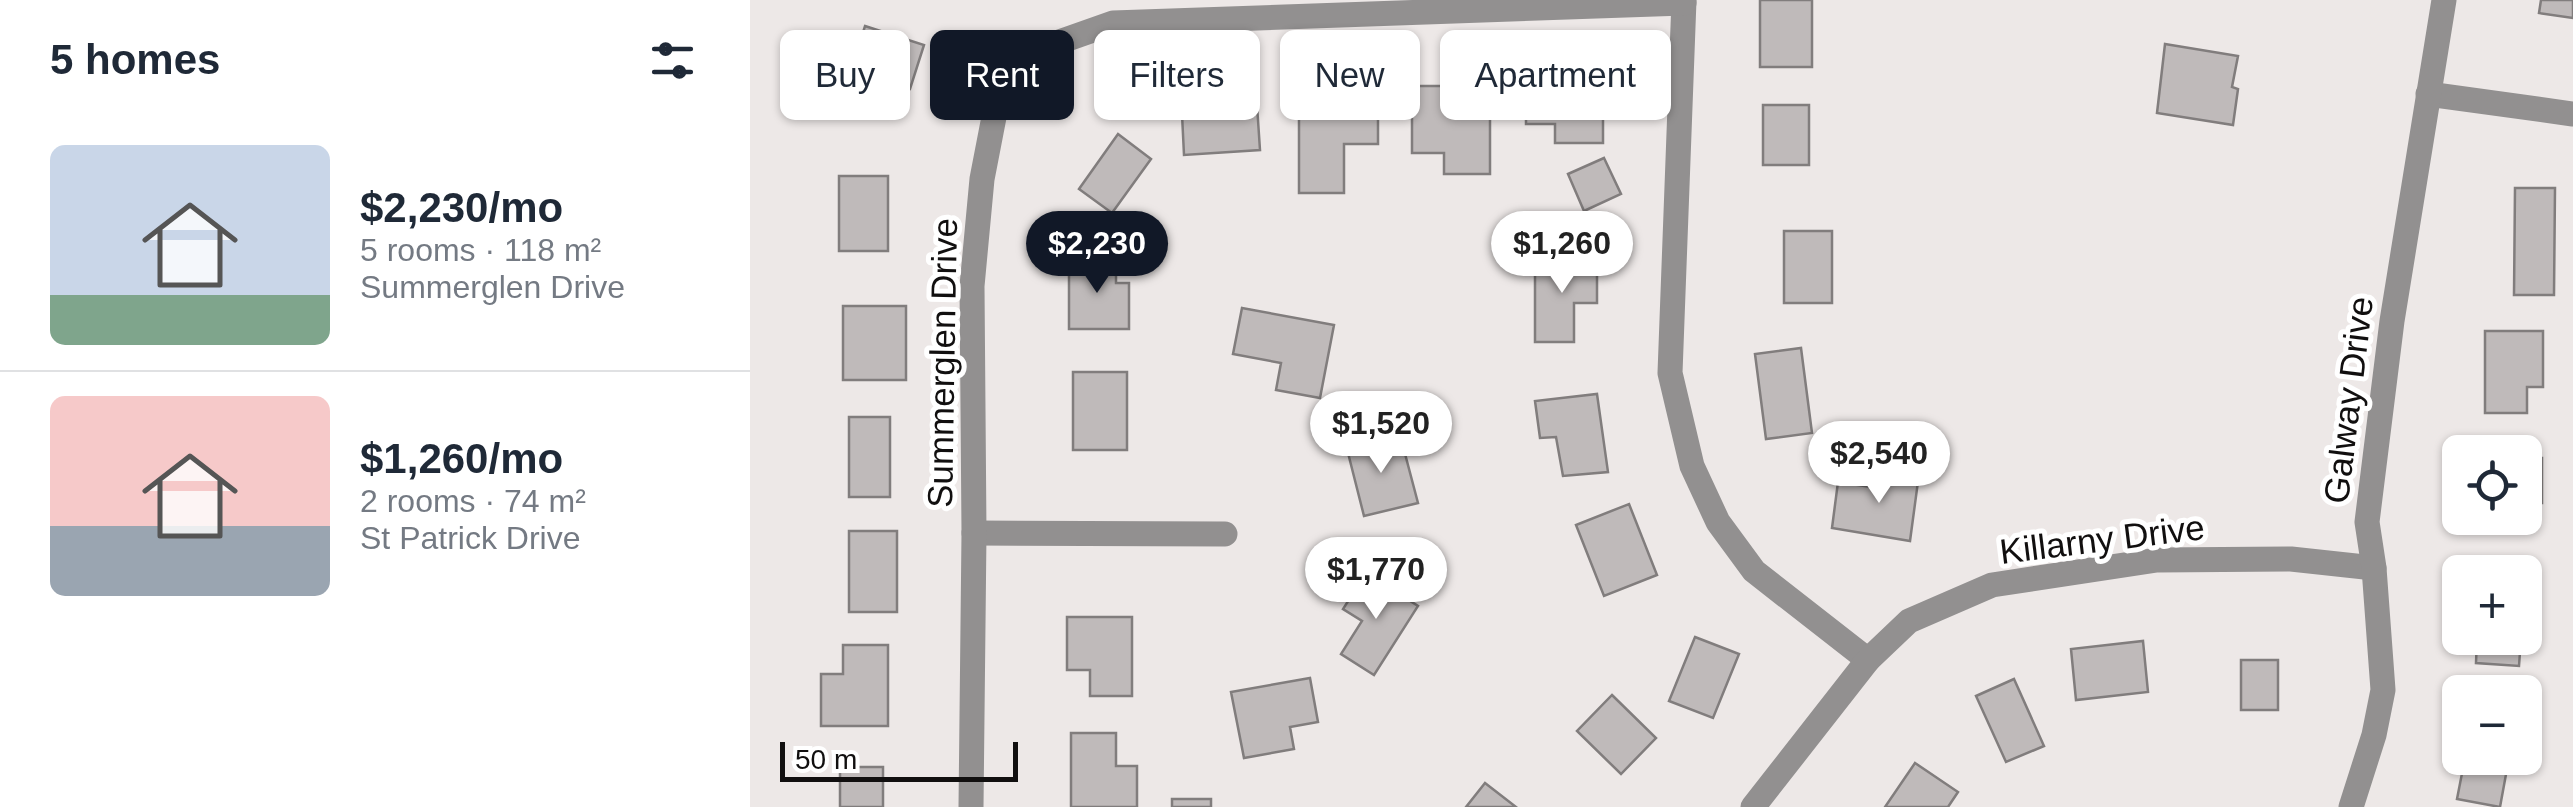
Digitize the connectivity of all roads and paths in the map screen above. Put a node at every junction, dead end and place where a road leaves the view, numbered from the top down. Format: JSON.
{"nodes":[{"id":1,"x":2444,"y":0,"type":"edge"},
{"id":2,"x":1684,"y":1,"type":"edge"},
{"id":3,"x":2428,"y":94,"type":"junction"},
{"id":4,"x":2573,"y":114,"type":"edge"},
{"id":5,"x":974,"y":533,"type":"junction"},
{"id":6,"x":1225,"y":534,"type":"dead end"},
{"id":7,"x":2374,"y":568,"type":"junction"},
{"id":8,"x":1868,"y":660,"type":"junction"},
{"id":9,"x":972,"y":807,"type":"edge"},
{"id":10,"x":1753,"y":807,"type":"edge"},
{"id":11,"x":2351,"y":807,"type":"edge"}],
"edges":[{"from":1,"to":3,"type":"street","name":"Galway Drive"},
{"from":2,"to":5,"type":"street","name":"Summerglen Drive"},
{"from":2,"to":8,"type":"street"},
{"from":3,"to":4,"type":"street"},
{"from":3,"to":7,"type":"street","name":"Galway Drive"},
{"from":5,"to":6,"type":"street"},
{"from":5,"to":9,"type":"street","name":"Summerglen Drive"},
{"from":7,"to":8,"type":"street","name":"Killarny Drive"},
{"from":7,"to":11,"type":"street","name":"Galway Drive"},
{"from":8,"to":10,"type":"street","name":"Killarny Drive"}]}
